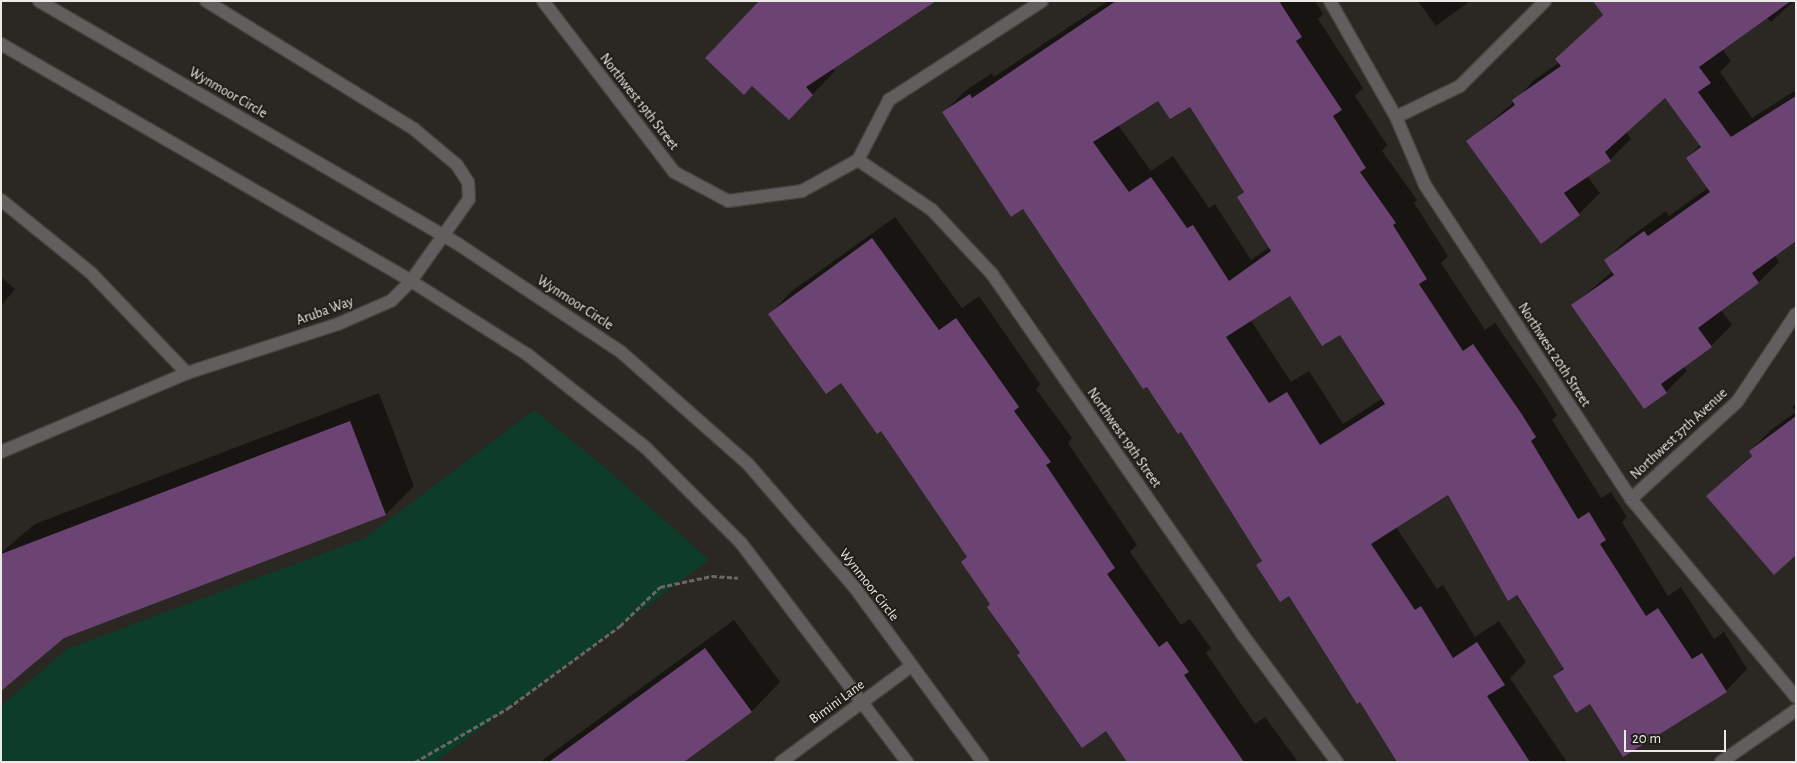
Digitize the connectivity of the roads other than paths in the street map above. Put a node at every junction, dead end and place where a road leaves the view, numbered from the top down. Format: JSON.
{"nodes":[{"id":1,"x":39,"y":1,"type":"edge"},
{"id":2,"x":206,"y":1,"type":"edge"},
{"id":3,"x":543,"y":1,"type":"edge"},
{"id":4,"x":1042,"y":1,"type":"edge"},
{"id":5,"x":1330,"y":1,"type":"edge"},
{"id":6,"x":1546,"y":1,"type":"edge"},
{"id":7,"x":1,"y":44,"type":"edge"},
{"id":8,"x":1396,"y":117,"type":"junction"},
{"id":9,"x":858,"y":160,"type":"junction"},
{"id":10,"x":1,"y":200,"type":"edge"},
{"id":11,"x":443,"y":236,"type":"junction"},
{"id":12,"x":411,"y":281,"type":"junction"},
{"id":13,"x":1796,"y":314,"type":"edge"},
{"id":14,"x":187,"y":373,"type":"junction"},
{"id":15,"x":1,"y":452,"type":"edge"},
{"id":16,"x":1631,"y":499,"type":"junction"},
{"id":17,"x":911,"y":666,"type":"junction"},
{"id":18,"x":1796,"y":697,"type":"edge"},
{"id":19,"x":862,"y":701,"type":"junction"},
{"id":20,"x":1796,"y":710,"type":"edge"},
{"id":21,"x":782,"y":761,"type":"edge"},
{"id":22,"x":906,"y":762,"type":"edge"},
{"id":23,"x":983,"y":762,"type":"edge"},
{"id":24,"x":1337,"y":762,"type":"edge"},
{"id":25,"x":1721,"y":762,"type":"edge"}],
"edges":[{"from":1,"to":11,"type":"street","name":"Wynmoor Circle"},
{"from":2,"to":11,"type":"street","name":"Aruba Way"},
{"from":3,"to":9,"type":"street","name":"Northwest 19th Street"},
{"from":4,"to":9,"type":"street"},
{"from":5,"to":8,"type":"street","name":"Northwest 20th Street"},
{"from":6,"to":8,"type":"street"},
{"from":7,"to":12,"type":"street"},
{"from":8,"to":16,"type":"street","name":"Northwest 20th Street"},
{"from":9,"to":24,"type":"street","name":"Northwest 19th Street"},
{"from":10,"to":14,"type":"street"},
{"from":11,"to":12,"type":"street","name":"Aruba Way"},
{"from":11,"to":17,"type":"street","name":"Wynmoor Circle"},
{"from":12,"to":14,"type":"street","name":"Aruba Way"},
{"from":12,"to":19,"type":"street"},
{"from":13,"to":16,"type":"street","name":"Northwest 37th Avenue"},
{"from":14,"to":15,"type":"street","name":"Aruba Way"},
{"from":16,"to":18,"type":"street","name":"Northwest 20th Street"},
{"from":17,"to":19,"type":"street","name":"Bimini Lane"},
{"from":17,"to":23,"type":"street","name":"Wynmoor Circle"},
{"from":19,"to":21,"type":"street","name":"Bimini Lane"},
{"from":19,"to":22,"type":"street"},
{"from":20,"to":25,"type":"street"}]}
